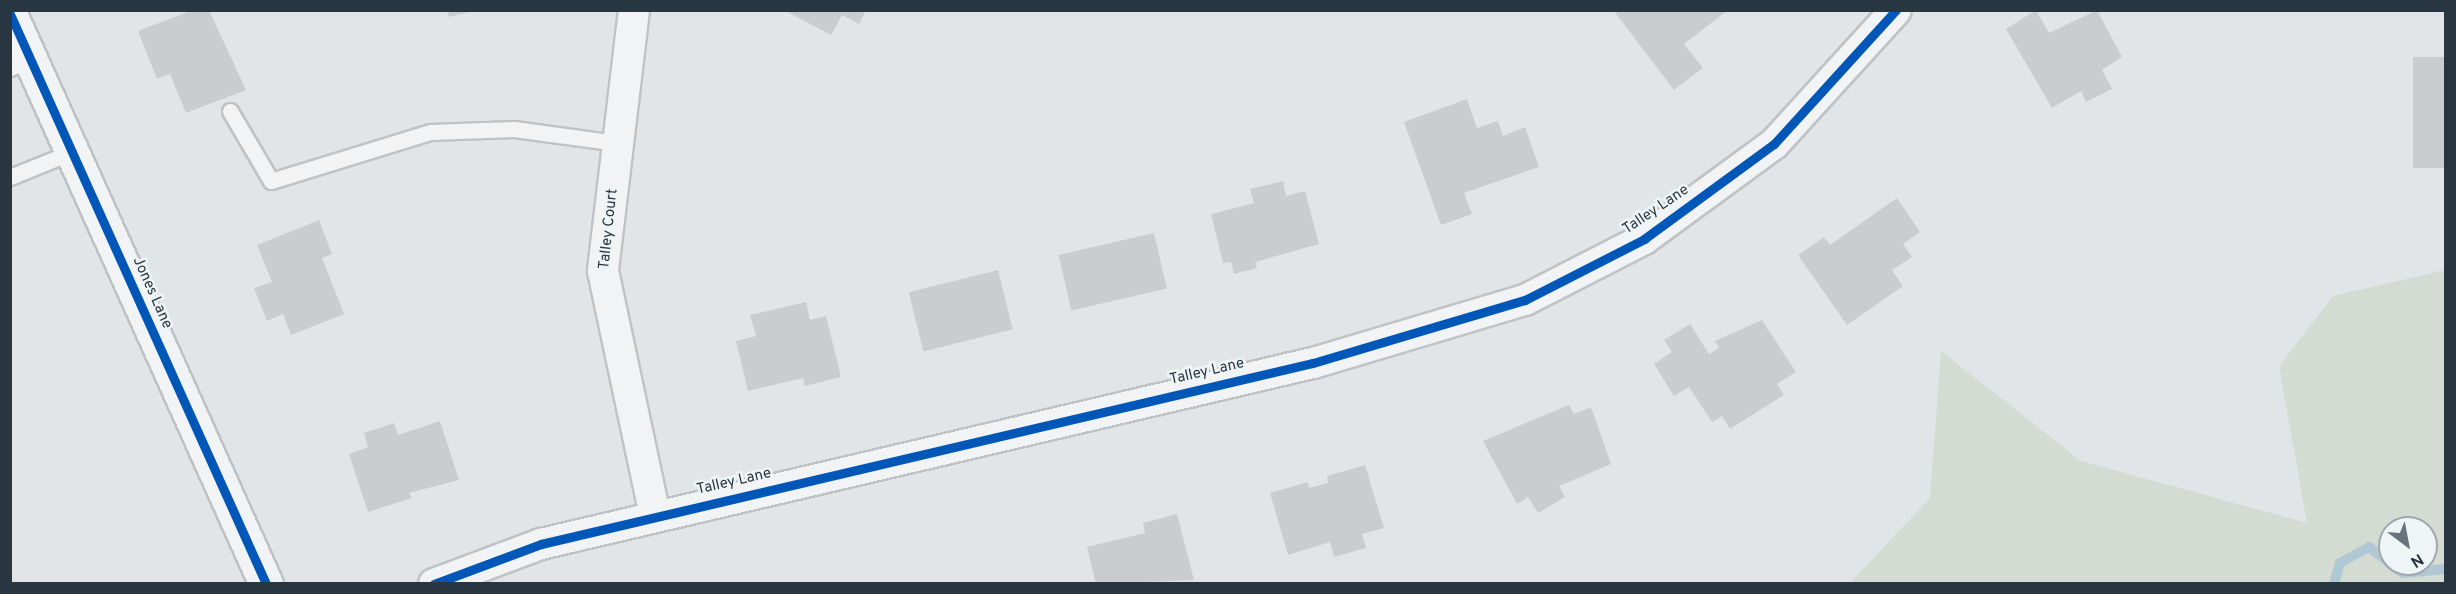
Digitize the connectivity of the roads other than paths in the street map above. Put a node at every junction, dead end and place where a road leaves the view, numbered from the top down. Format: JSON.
{"nodes":[{"id":1,"x":634,"y":10,"type":"edge"},
{"id":2,"x":1896,"y":10,"type":"edge"},
{"id":3,"x":10,"y":14,"type":"edge"},
{"id":4,"x":21,"y":64,"type":"edge"},
{"id":5,"x":230,"y":111,"type":"dead end"},
{"id":6,"x":618,"y":142,"type":"junction"},
{"id":7,"x":72,"y":152,"type":"junction"},
{"id":8,"x":10,"y":177,"type":"edge"},
{"id":9,"x":655,"y":516,"type":"junction"},
{"id":10,"x":266,"y":584,"type":"edge"},
{"id":11,"x":435,"y":584,"type":"edge"}],
"edges":[{"from":1,"to":6,"type":"street","name":"Talley Court"},
{"from":2,"to":9,"type":"street","name":"Talley Lane"},
{"from":3,"to":4,"type":"street","name":"Jones Lane"},
{"from":4,"to":7,"type":"street","name":"Jones Lane"},
{"from":5,"to":6,"type":"lane"},
{"from":6,"to":9,"type":"street","name":"Talley Court"},
{"from":7,"to":8,"type":"lane"},
{"from":7,"to":10,"type":"street","name":"Jones Lane"},
{"from":9,"to":11,"type":"street","name":"Talley Lane"}]}
